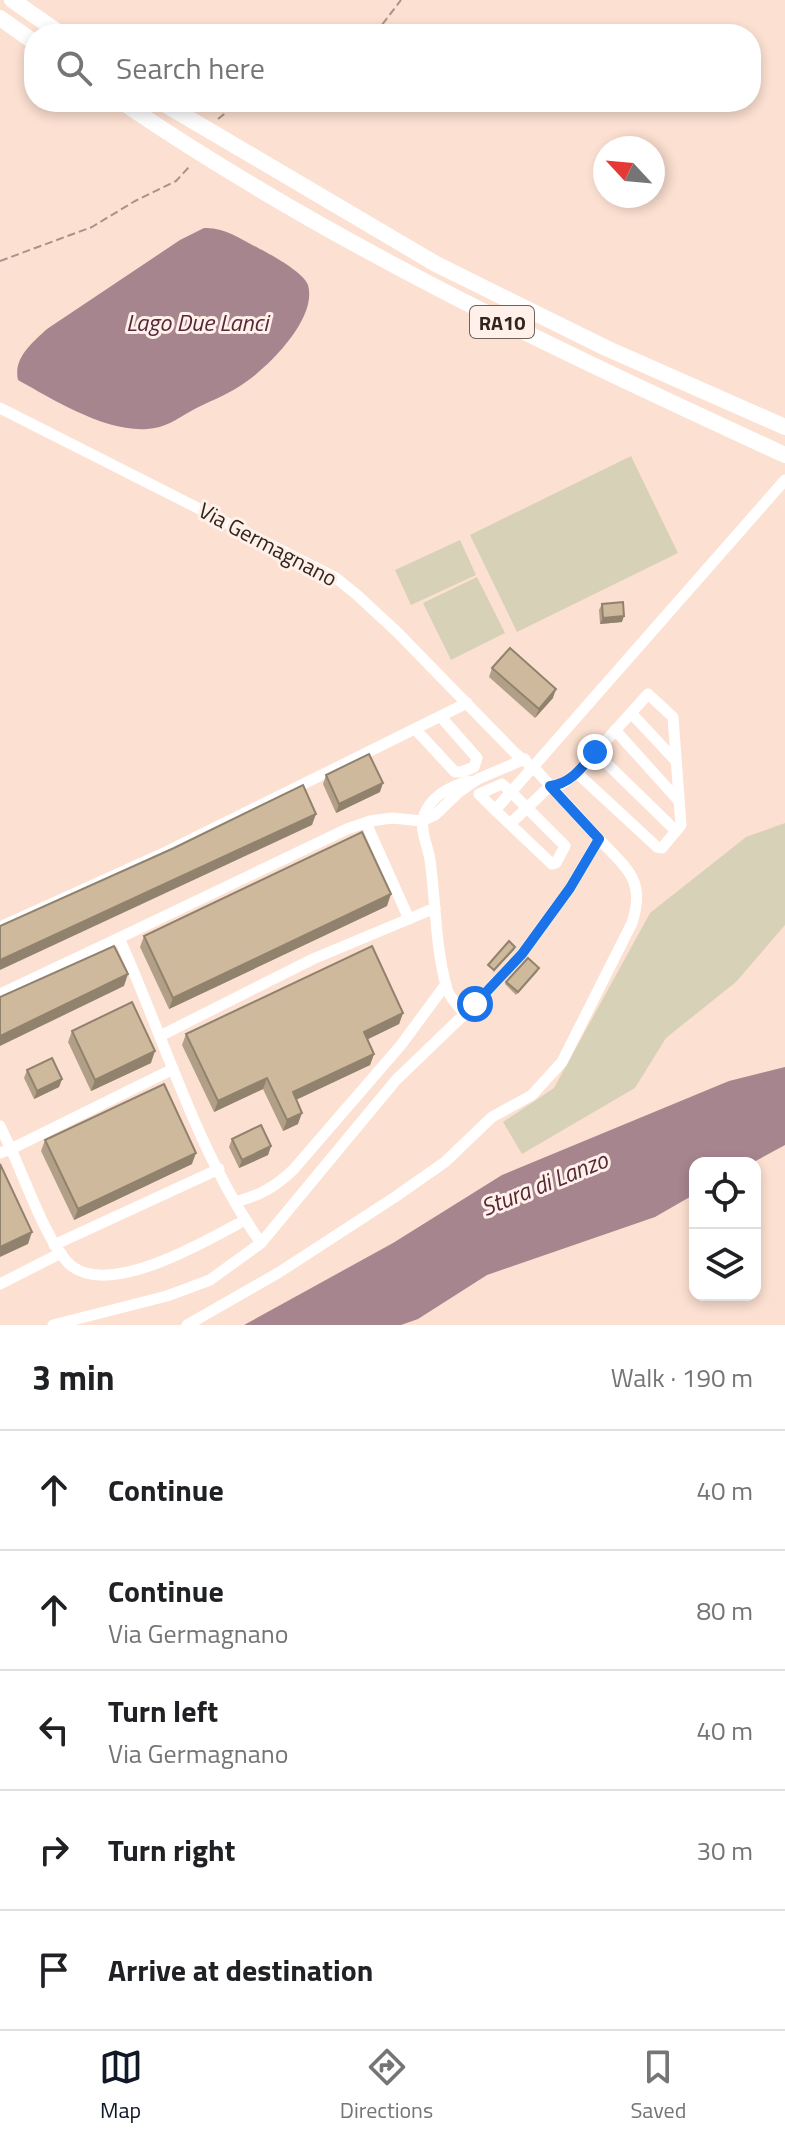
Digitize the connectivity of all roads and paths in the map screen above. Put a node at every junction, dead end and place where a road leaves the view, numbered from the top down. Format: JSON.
{"nodes":[{"id":1,"x":12,"y":0,"type":"edge"},
{"id":2,"x":401,"y":0,"type":"edge"},
{"id":3,"x":0,"y":18,"type":"edge"},
{"id":4,"x":47,"y":24,"type":"edge"},
{"id":5,"x":383,"y":24,"type":"edge"},
{"id":6,"x":24,"y":35,"type":"edge"},
{"id":7,"x":137,"y":112,"type":"edge"},
{"id":8,"x":177,"y":112,"type":"edge"},
{"id":9,"x":226,"y":112,"type":"edge"},
{"id":10,"x":220,"y":117,"type":"dead end"},
{"id":11,"x":191,"y":165,"type":"dead end"},
{"id":12,"x":0,"y":261,"type":"edge"},
{"id":13,"x":0,"y":408,"type":"edge"},
{"id":14,"x":785,"y":427,"type":"edge"},
{"id":15,"x":785,"y":455,"type":"edge"},
{"id":16,"x":785,"y":480,"type":"edge"},
{"id":17,"x":467,"y":703,"type":"junction"},
{"id":18,"x":631,"y":713,"type":"junction"},
{"id":19,"x":441,"y":717,"type":"junction"},
{"id":20,"x":416,"y":730,"type":"junction"},
{"id":21,"x":615,"y":730,"type":"junction"},
{"id":22,"x":595,"y":752,"type":"junction"},
{"id":23,"x":676,"y":761,"type":"junction"},
{"id":24,"x":529,"y":763,"type":"junction"},
{"id":25,"x":577,"y":773,"type":"junction"},
{"id":26,"x":550,"y":786,"type":"junction"},
{"id":27,"x":511,"y":792,"type":"junction"},
{"id":28,"x":679,"y":801,"type":"junction"},
{"id":29,"x":527,"y":808,"type":"junction"},
{"id":30,"x":495,"y":810,"type":"junction"},
{"id":31,"x":422,"y":821,"type":"junction"},
{"id":32,"x":366,"y":823,"type":"junction"},
{"id":33,"x":510,"y":824,"type":"junction"},
{"id":34,"x":676,"y":831,"type":"junction"},
{"id":35,"x":599,"y":839,"type":"junction"},
{"id":36,"x":435,"y":908,"type":"junction"},
{"id":37,"x":409,"y":919,"type":"junction"},
{"id":38,"x":0,"y":927,"type":"edge"},
{"id":39,"x":119,"y":938,"type":"junction"},
{"id":40,"x":446,"y":984,"type":"junction"},
{"id":41,"x":0,"y":994,"type":"edge"},
{"id":42,"x":465,"y":1014,"type":"junction"},
{"id":43,"x":160,"y":1036,"type":"junction"},
{"id":44,"x":173,"y":1069,"type":"junction"},
{"id":45,"x":0,"y":1126,"type":"edge"},
{"id":46,"x":5,"y":1151,"type":"edge"},
{"id":47,"x":219,"y":1169,"type":"junction"},
{"id":48,"x":235,"y":1202,"type":"junction"},
{"id":49,"x":245,"y":1220,"type":"junction"},
{"id":50,"x":261,"y":1243,"type":"junction"},
{"id":51,"x":58,"y":1249,"type":"junction"},
{"id":52,"x":0,"y":1284,"type":"edge"},
{"id":53,"x":53,"y":1325,"type":"edge"},
{"id":54,"x":187,"y":1325,"type":"edge"}],
"edges":[{"from":1,"to":4,"type":"highway"},
{"from":2,"to":5,"type":"path"},
{"from":3,"to":6,"type":"highway"},
{"from":7,"to":15,"type":"highway","number":"RA10"},
{"from":8,"to":14,"type":"highway","number":"RA10"},
{"from":9,"to":10,"type":"path"},
{"from":11,"to":12,"type":"path"},
{"from":13,"to":17,"type":"street","name":"Via Germagnano"},
{"from":16,"to":24,"type":"street"},
{"from":17,"to":19,"type":"street"},
{"from":17,"to":24,"type":"street","name":"Via Germagnano"},
{"from":18,"to":21,"type":"street"},
{"from":18,"to":23,"type":"street"},
{"from":18,"to":23,"type":"street"},
{"from":19,"to":20,"type":"street"},
{"from":19,"to":20,"type":"street"},
{"from":20,"to":38,"type":"street"},
{"from":21,"to":22,"type":"street"},
{"from":21,"to":28,"type":"street"},
{"from":22,"to":25,"type":"street"},
{"from":22,"to":34,"type":"street"},
{"from":23,"to":28,"type":"street"},
{"from":24,"to":26,"type":"street","name":"Via Germagnano"},
{"from":24,"to":27,"type":"street"},
{"from":24,"to":31,"type":"street"},
{"from":25,"to":26,"type":"street"},
{"from":25,"to":34,"type":"street"},
{"from":26,"to":29,"type":"street"},
{"from":26,"to":35,"type":"street","name":"Via Germagnano"},
{"from":27,"to":29,"type":"street"},
{"from":27,"to":30,"type":"street"},
{"from":27,"to":30,"type":"street"},
{"from":28,"to":34,"type":"street"},
{"from":29,"to":33,"type":"street"},
{"from":29,"to":33,"type":"street"},
{"from":30,"to":33,"type":"street"},
{"from":31,"to":32,"type":"street"},
{"from":31,"to":36,"type":"street"},
{"from":32,"to":37,"type":"street"},
{"from":32,"to":39,"type":"street"},
{"from":35,"to":42,"type":"street"},
{"from":35,"to":54,"type":"street","name":"Via Germagnano"},
{"from":36,"to":37,"type":"street"},
{"from":36,"to":40,"type":"street"},
{"from":37,"to":43,"type":"street"},
{"from":39,"to":41,"type":"street"},
{"from":39,"to":43,"type":"street"},
{"from":40,"to":42,"type":"street"},
{"from":40,"to":48,"type":"street"},
{"from":42,"to":50,"type":"street"},
{"from":43,"to":44,"type":"street"},
{"from":44,"to":46,"type":"street"},
{"from":44,"to":47,"type":"street"},
{"from":45,"to":46,"type":"street"},
{"from":46,"to":51,"type":"street"},
{"from":47,"to":48,"type":"street"},
{"from":47,"to":51,"type":"street"},
{"from":48,"to":49,"type":"street"},
{"from":49,"to":50,"type":"street"},
{"from":49,"to":51,"type":"street"},
{"from":50,"to":53,"type":"street"},
{"from":51,"to":52,"type":"street"}]}
